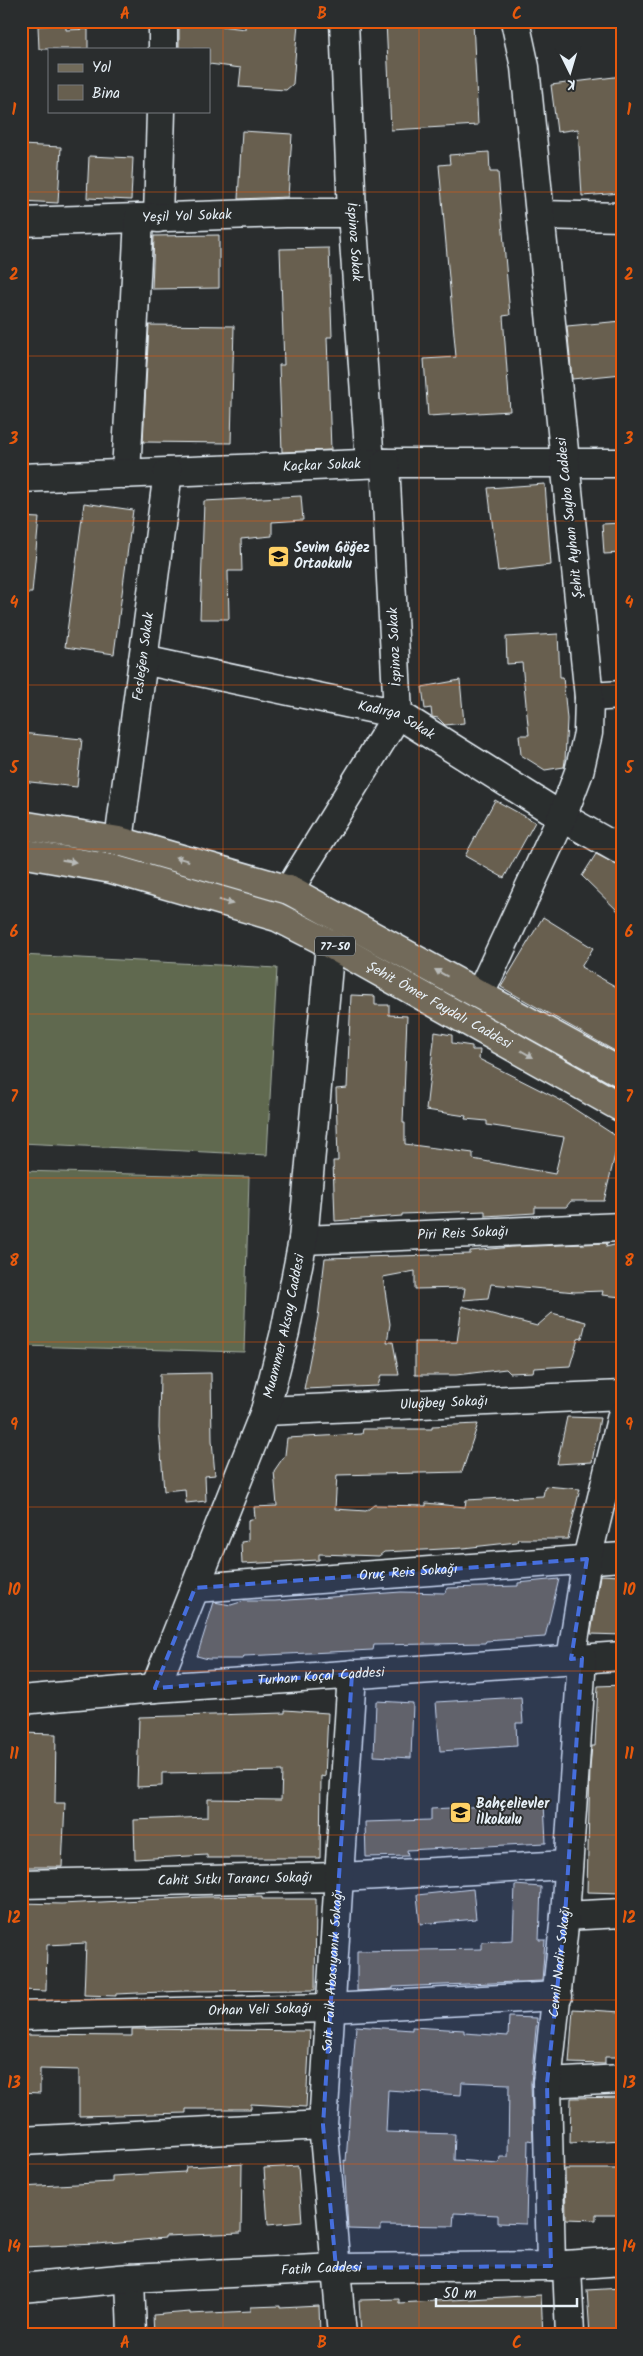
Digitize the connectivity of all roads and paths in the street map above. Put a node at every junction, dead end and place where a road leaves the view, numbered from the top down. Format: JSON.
{"nodes":[{"id":1,"x":163,"y":21,"type":"edge"},
{"id":2,"x":344,"y":21,"type":"edge"},
{"id":3,"x":515,"y":21,"type":"edge"},
{"id":4,"x":162,"y":48,"type":"edge"},
{"id":5,"x":161,"y":112,"type":"edge"},
{"id":6,"x":352,"y":213,"type":"junction"},
{"id":7,"x":540,"y":215,"type":"junction"},
{"id":8,"x":622,"y":217,"type":"edge"},
{"id":9,"x":148,"y":218,"type":"junction"},
{"id":10,"x":21,"y":222,"type":"edge"},
{"id":11,"x":377,"y":463,"type":"junction"},
{"id":12,"x":564,"y":463,"type":"junction"},
{"id":13,"x":622,"y":463,"type":"edge"},
{"id":14,"x":168,"y":472,"type":"junction"},
{"id":15,"x":126,"y":474,"type":"junction"},
{"id":16,"x":21,"y":478,"type":"edge"},
{"id":17,"x":143,"y":660,"type":"junction"},
{"id":18,"x":622,"y":695,"type":"edge"},
{"id":19,"x":588,"y":697,"type":"junction"},
{"id":20,"x":398,"y":714,"type":"junction"},
{"id":21,"x":562,"y":817,"type":"junction"},
{"id":22,"x":21,"y":825,"type":"edge"},
{"id":23,"x":119,"y":841,"type":"junction"},
{"id":24,"x":622,"y":851,"type":"edge"},
{"id":25,"x":21,"y":854,"type":"edge"},
{"id":26,"x":288,"y":890,"type":"junction"},
{"id":27,"x":330,"y":944,"type":"junction"},
{"id":28,"x":480,"y":994,"type":"junction"},
{"id":29,"x":622,"y":1073,"type":"edge"},
{"id":30,"x":622,"y":1108,"type":"edge"},
{"id":31,"x":622,"y":1227,"type":"edge"},
{"id":32,"x":303,"y":1240,"type":"junction"},
{"id":33,"x":622,"y":1395,"type":"edge"},
{"id":34,"x":265,"y":1411,"type":"junction"},
{"id":35,"x":622,"y":1415,"type":"edge"},
{"id":36,"x":622,"y":1557,"type":"edge"},
{"id":37,"x":587,"y":1559,"type":"junction"},
{"id":38,"x":195,"y":1588,"type":"junction"},
{"id":39,"x":622,"y":1656,"type":"edge"},
{"id":40,"x":576,"y":1659,"type":"junction"},
{"id":41,"x":352,"y":1674,"type":"junction"},
{"id":42,"x":156,"y":1688,"type":"junction"},
{"id":43,"x":21,"y":1700,"type":"edge"},
{"id":44,"x":568,"y":1865,"type":"junction"},
{"id":45,"x":340,"y":1877,"type":"junction"},
{"id":46,"x":21,"y":1884,"type":"edge"},
{"id":47,"x":622,"y":1912,"type":"edge"},
{"id":48,"x":565,"y":1916,"type":"junction"},
{"id":49,"x":558,"y":1996,"type":"junction"},
{"id":50,"x":329,"y":2008,"type":"junction"},
{"id":51,"x":21,"y":2016,"type":"edge"},
{"id":52,"x":622,"y":2079,"type":"edge"},
{"id":53,"x":547,"y":2083,"type":"junction"},
{"id":54,"x":323,"y":2125,"type":"junction"},
{"id":55,"x":21,"y":2141,"type":"edge"},
{"id":56,"x":622,"y":2261,"type":"edge"},
{"id":57,"x":559,"y":2265,"type":"junction"},
{"id":58,"x":336,"y":2268,"type":"junction"},
{"id":59,"x":130,"y":2278,"type":"junction"},
{"id":60,"x":21,"y":2288,"type":"edge"},
{"id":61,"x":132,"y":2335,"type":"edge"},
{"id":62,"x":342,"y":2335,"type":"edge"},
{"id":63,"x":570,"y":2335,"type":"edge"}],
"edges":[{"from":1,"to":4,"type":"street"},
{"from":2,"to":6,"type":"street","name":"İspinoz Sokak"},
{"from":3,"to":7,"type":"street","name":"Şehit Ayhan Saybo Caddesi"},
{"from":5,"to":9,"type":"street"},
{"from":6,"to":9,"type":"street","name":"Yeşil Yol Sokak"},
{"from":6,"to":11,"type":"street","name":"İspinoz Sokak"},
{"from":7,"to":8,"type":"street"},
{"from":7,"to":12,"type":"street","name":"Şehit Ayhan Saybo Caddesi"},
{"from":9,"to":10,"type":"street","name":"Yeşil Yol Sokak"},
{"from":9,"to":15,"type":"street"},
{"from":11,"to":12,"type":"street","name":"Kaçkar Sokak"},
{"from":11,"to":14,"type":"street","name":"Kaçkar Sokak"},
{"from":11,"to":20,"type":"street","name":"İspinoz Sokak"},
{"from":12,"to":13,"type":"street","name":"Kaçkar Sokak"},
{"from":12,"to":19,"type":"street","name":"Şehit Ayhan Saybo Caddesi"},
{"from":14,"to":15,"type":"street","name":"Kaçkar Sokak"},
{"from":14,"to":17,"type":"street","name":"Fesleğen Sokak"},
{"from":15,"to":16,"type":"street","name":"Kaçkar Sokak"},
{"from":17,"to":20,"type":"street","name":"Kadırga Sokak"},
{"from":17,"to":23,"type":"street","name":"Fesleğen Sokak"},
{"from":18,"to":19,"type":"street"},
{"from":19,"to":21,"type":"street","name":"Şehit Ayhan Saybo Caddesi"},
{"from":20,"to":21,"type":"street","name":"Kadırga Sokak"},
{"from":20,"to":26,"type":"street"},
{"from":21,"to":24,"type":"street","name":"Kadırga Sokak"},
{"from":21,"to":28,"type":"street","name":"Şehit Ayhan Saybo Caddesi"},
{"from":22,"to":23,"type":"main road","name":"Şehit Ömer Faydalı Caddesi","number":"77-50"},
{"from":26,"to":23,"type":"main road","name":"Şehit Ömer Faydalı Caddesi","number":"77-50","one_way":true},
{"from":25,"to":27,"type":"main road","name":"Şehit Ömer Faydalı Caddesi","number":"77-50","one_way":true},
{"from":28,"to":26,"type":"main road","name":"Şehit Ömer Faydalı Caddesi","number":"77-50","one_way":true},
{"from":27,"to":30,"type":"main road","name":"Şehit Ömer Faydalı Caddesi","number":"77-50","one_way":true},
{"from":27,"to":32,"type":"street","name":"Muammer Aksoy Caddesi"},
{"from":28,"to":29,"type":"main road","name":"Şehit Ömer Faydalı Caddesi","number":"77-50"},
{"from":31,"to":32,"type":"street","name":"Piri Reis Sokağı"},
{"from":32,"to":34,"type":"street","name":"Muammer Aksoy Caddesi"},
{"from":33,"to":34,"type":"street","name":"Uluğbey Sokağı"},
{"from":34,"to":38,"type":"street","name":"Muammer Aksoy Caddesi"},
{"from":35,"to":37,"type":"street","name":"Cemil Nadir Sokağı"},
{"from":36,"to":37,"type":"street","name":"Oruç Reis Sokağı"},
{"from":37,"to":38,"type":"street","name":"Oruç Reis Sokağı"},
{"from":37,"to":40,"type":"street","name":"Cemil Nadir Sokağı"},
{"from":38,"to":42,"type":"street","name":"Muammer Aksoy Caddesi"},
{"from":39,"to":40,"type":"street","name":"Turhan Koçal Caddesi"},
{"from":40,"to":41,"type":"street","name":"Turhan Koçal Caddesi"},
{"from":40,"to":44,"type":"street","name":"Cemil Nadir Sokağı"},
{"from":41,"to":42,"type":"street","name":"Turhan Koçal Caddesi"},
{"from":41,"to":45,"type":"street","name":"Sait Faik Abasıyanık Sokağı"},
{"from":42,"to":43,"type":"street","name":"Turhan Koçal Caddesi"},
{"from":44,"to":45,"type":"street","name":"Cahit Sıtkı Tarancı Sokağı"},
{"from":44,"to":48,"type":"street","name":"Cemil Nadir Sokağı"},
{"from":45,"to":46,"type":"street","name":"Cahit Sıtkı Tarancı Sokağı"},
{"from":45,"to":50,"type":"street","name":"Sait Faik Abasıyanık Sokağı"},
{"from":47,"to":48,"type":"street"},
{"from":48,"to":49,"type":"street","name":"Cemil Nadir Sokağı"},
{"from":49,"to":50,"type":"street","name":"Orhan Veli Sokağı"},
{"from":49,"to":53,"type":"street","name":"Cemil Nadir Sokağı"},
{"from":50,"to":51,"type":"street","name":"Orhan Veli Sokağı"},
{"from":50,"to":54,"type":"street","name":"Sait Faik Abasıyanık Sokağı"},
{"from":52,"to":53,"type":"street"},
{"from":53,"to":57,"type":"street","name":"Cemil Nadir Sokağı"},
{"from":54,"to":55,"type":"street"},
{"from":54,"to":58,"type":"street","name":"Sait Faik Abasıyanık Sokağı"},
{"from":56,"to":57,"type":"street","name":"Fatih Caddesi"},
{"from":57,"to":58,"type":"street","name":"Fatih Caddesi"},
{"from":57,"to":63,"type":"street","name":"Cemil Nadir Sokağı"},
{"from":58,"to":59,"type":"street","name":"Fatih Caddesi"},
{"from":58,"to":62,"type":"street","name":"Sait Faik Abasıyanık Sokağı"},
{"from":59,"to":60,"type":"street","name":"Fatih Caddesi"},
{"from":59,"to":61,"type":"street"}]}
